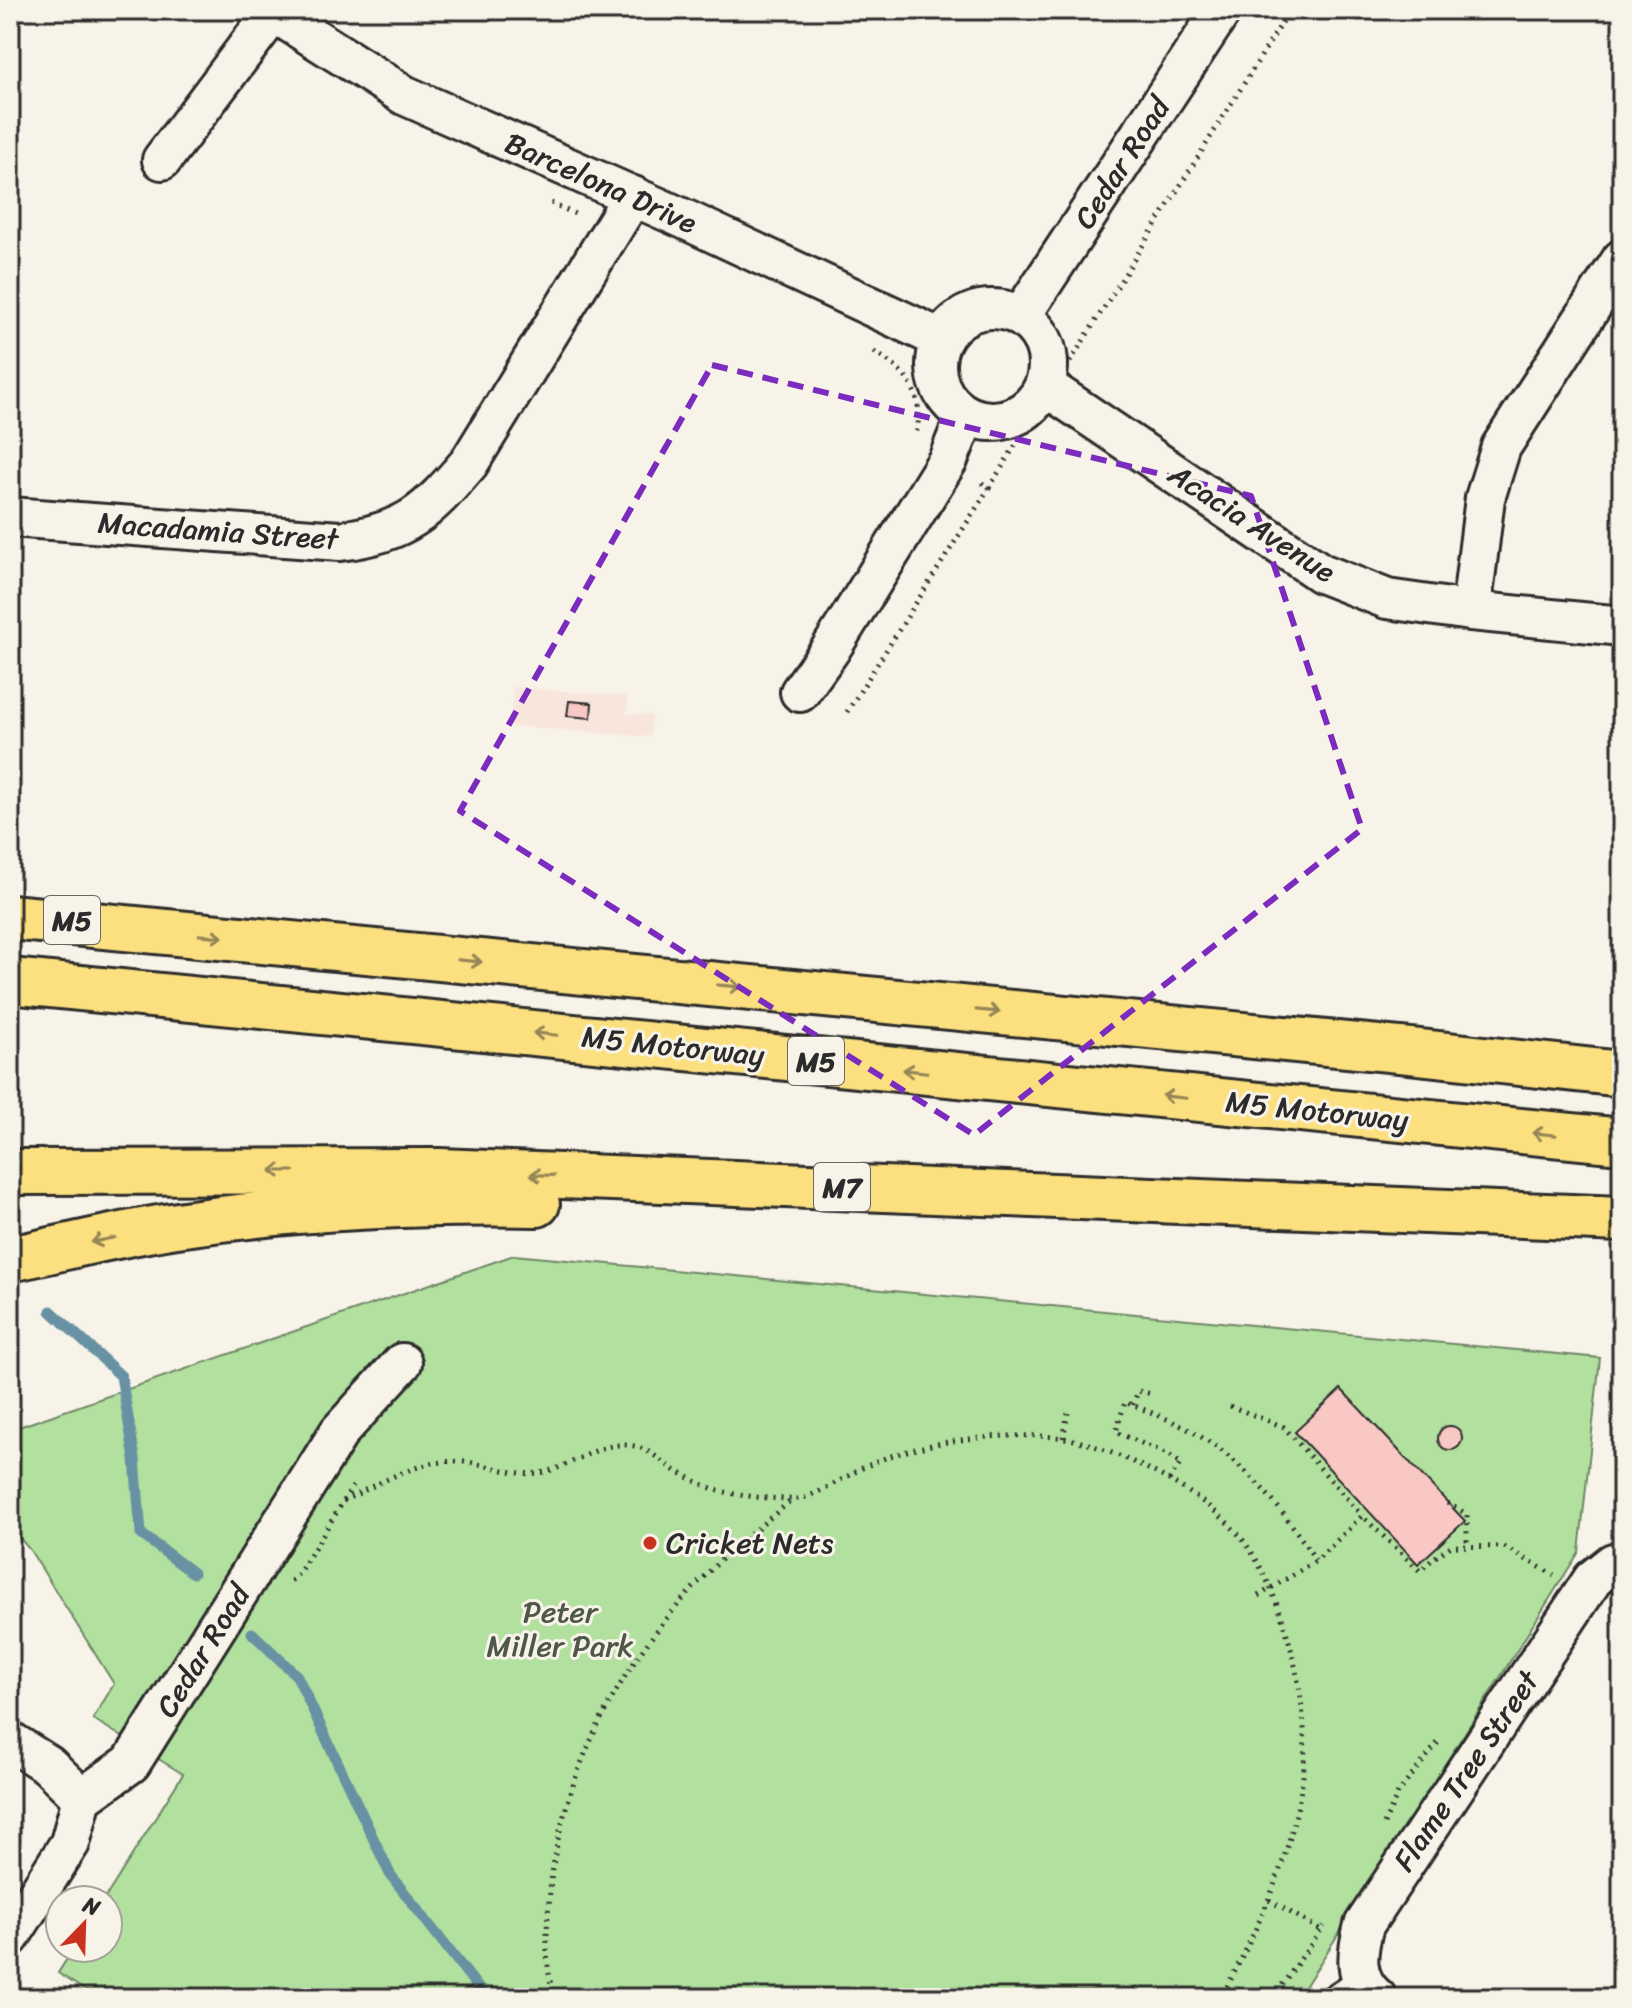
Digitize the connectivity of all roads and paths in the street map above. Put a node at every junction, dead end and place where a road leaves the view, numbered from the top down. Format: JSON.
{"nodes":[{"id":1,"x":1222,"y":10,"type":"edge"},
{"id":2,"x":1290,"y":10,"type":"edge"},
{"id":3,"x":272,"y":12,"type":"edge"},
{"id":4,"x":162,"y":160,"type":"dead end"},
{"id":5,"x":539,"y":196,"type":"dead end"},
{"id":6,"x":623,"y":212,"type":"junction"},
{"id":7,"x":1622,"y":259,"type":"edge"},
{"id":8,"x":1021,"y":316,"type":"junction"},
{"id":9,"x":941,"y":339,"type":"junction"},
{"id":10,"x":868,"y":348,"type":"dead end"},
{"id":11,"x":1048,"y":389,"type":"junction"},
{"id":12,"x":966,"y":415,"type":"junction"},
{"id":13,"x":948,"y":460,"type":"junction"},
{"id":14,"x":989,"y":488,"type":"junction"},
{"id":15,"x":10,"y":517,"type":"edge"},
{"id":16,"x":1471,"y":611,"type":"junction"},
{"id":17,"x":1622,"y":626,"type":"edge"},
{"id":18,"x":800,"y":692,"type":"dead end"},
{"id":19,"x":847,"y":712,"type":"dead end"},
{"id":20,"x":10,"y":911,"type":"edge"},
{"id":21,"x":10,"y":917,"type":"edge"},
{"id":22,"x":134,"y":929,"type":"junction"},
{"id":23,"x":10,"y":981,"type":"edge"},
{"id":24,"x":1622,"y":1074,"type":"edge"},
{"id":25,"x":1622,"y":1141,"type":"edge"},
{"id":26,"x":10,"y":1172,"type":"edge"},
{"id":27,"x":1572,"y":1216,"type":"junction"},
{"id":28,"x":1622,"y":1219,"type":"edge"},
{"id":29,"x":10,"y":1259,"type":"edge"},
{"id":30,"x":402,"y":1363,"type":"dead end"},
{"id":31,"x":1152,"y":1394,"type":"dead end"},
{"id":32,"x":1133,"y":1405,"type":"junction"},
{"id":33,"x":1230,"y":1406,"type":"dead end"},
{"id":34,"x":1068,"y":1413,"type":"dead end"},
{"id":35,"x":1063,"y":1438,"type":"junction"},
{"id":36,"x":1169,"y":1480,"type":"junction"},
{"id":37,"x":794,"y":1498,"type":"junction"},
{"id":38,"x":343,"y":1501,"type":"dead end"},
{"id":39,"x":1447,"y":1503,"type":"dead end"},
{"id":40,"x":1362,"y":1516,"type":"junction"},
{"id":41,"x":1467,"y":1547,"type":"junction"},
{"id":42,"x":1316,"y":1561,"type":"junction"},
{"id":43,"x":1622,"y":1561,"type":"edge"},
{"id":44,"x":1555,"y":1575,"type":"dead end"},
{"id":45,"x":1272,"y":1590,"type":"junction"},
{"id":46,"x":1258,"y":1596,"type":"dead end"},
{"id":47,"x":10,"y":1741,"type":"edge"},
{"id":48,"x":82,"y":1798,"type":"junction"},
{"id":49,"x":1269,"y":1900,"type":"junction"},
{"id":50,"x":1321,"y":1930,"type":"junction"},
{"id":51,"x":10,"y":1937,"type":"edge"},
{"id":52,"x":1365,"y":1977,"type":"edge"},
{"id":53,"x":1224,"y":1997,"type":"edge"},
{"id":54,"x":555,"y":1998,"type":"edge"},
{"id":55,"x":1273,"y":1998,"type":"edge"},
{"id":56,"x":1329,"y":1998,"type":"edge"}],
"edges":[{"from":1,"to":8,"type":"street","name":"Cedar Road"},
{"from":2,"to":11,"type":"path"},
{"from":3,"to":4,"type":"street"},
{"from":3,"to":6,"type":"street","name":"Barcelona Drive"},
{"from":5,"to":6,"type":"path"},
{"from":6,"to":9,"type":"street","name":"Barcelona Drive"},
{"from":6,"to":15,"type":"street","name":"Macadamia Street"},
{"from":7,"to":16,"type":"street"},
{"from":8,"to":9,"type":"street"},
{"from":8,"to":11,"type":"street"},
{"from":9,"to":12,"type":"street"},
{"from":10,"to":13,"type":"path"},
{"from":11,"to":12,"type":"street"},
{"from":11,"to":14,"type":"path"},
{"from":11,"to":16,"type":"street","name":"Acacia Avenue"},
{"from":12,"to":13,"type":"street"},
{"from":13,"to":14,"type":"path"},
{"from":13,"to":18,"type":"street"},
{"from":14,"to":19,"type":"path"},
{"from":16,"to":17,"type":"street","name":"Acacia Avenue"},
{"from":20,"to":22,"type":"highway","number":"M5"},
{"from":21,"to":22,"type":"highway","number":"M5"},
{"from":22,"to":24,"type":"highway","number":"M5","one_way":true},
{"from":25,"to":23,"type":"highway","name":"M5 Motorway","number":"M5","one_way":true},
{"from":27,"to":26,"type":"highway","number":"M7","one_way":true},
{"from":27,"to":28,"type":"highway"},
{"from":27,"to":29,"type":"highway","one_way":true},
{"from":30,"to":48,"type":"street","name":"Cedar Road"},
{"from":31,"to":32,"type":"path"},
{"from":32,"to":36,"type":"path"},
{"from":32,"to":42,"type":"path"},
{"from":33,"to":40,"type":"path"},
{"from":34,"to":35,"type":"path"},
{"from":35,"to":36,"type":"path"},
{"from":35,"to":37,"type":"path"},
{"from":36,"to":45,"type":"path"},
{"from":37,"to":38,"type":"path"},
{"from":37,"to":54,"type":"path"},
{"from":39,"to":41,"type":"path"},
{"from":40,"to":41,"type":"path"},
{"from":40,"to":42,"type":"path"},
{"from":41,"to":44,"type":"path"},
{"from":42,"to":45,"type":"path"},
{"from":43,"to":52,"type":"street","name":"Flame Tree Street"},
{"from":45,"to":46,"type":"path"},
{"from":45,"to":49,"type":"path"},
{"from":47,"to":48,"type":"street"},
{"from":48,"to":51,"type":"street"},
{"from":49,"to":50,"type":"path"},
{"from":49,"to":53,"type":"path"},
{"from":50,"to":52,"type":"path"},
{"from":50,"to":55,"type":"path"},
{"from":52,"to":56,"type":"lane"}]}
